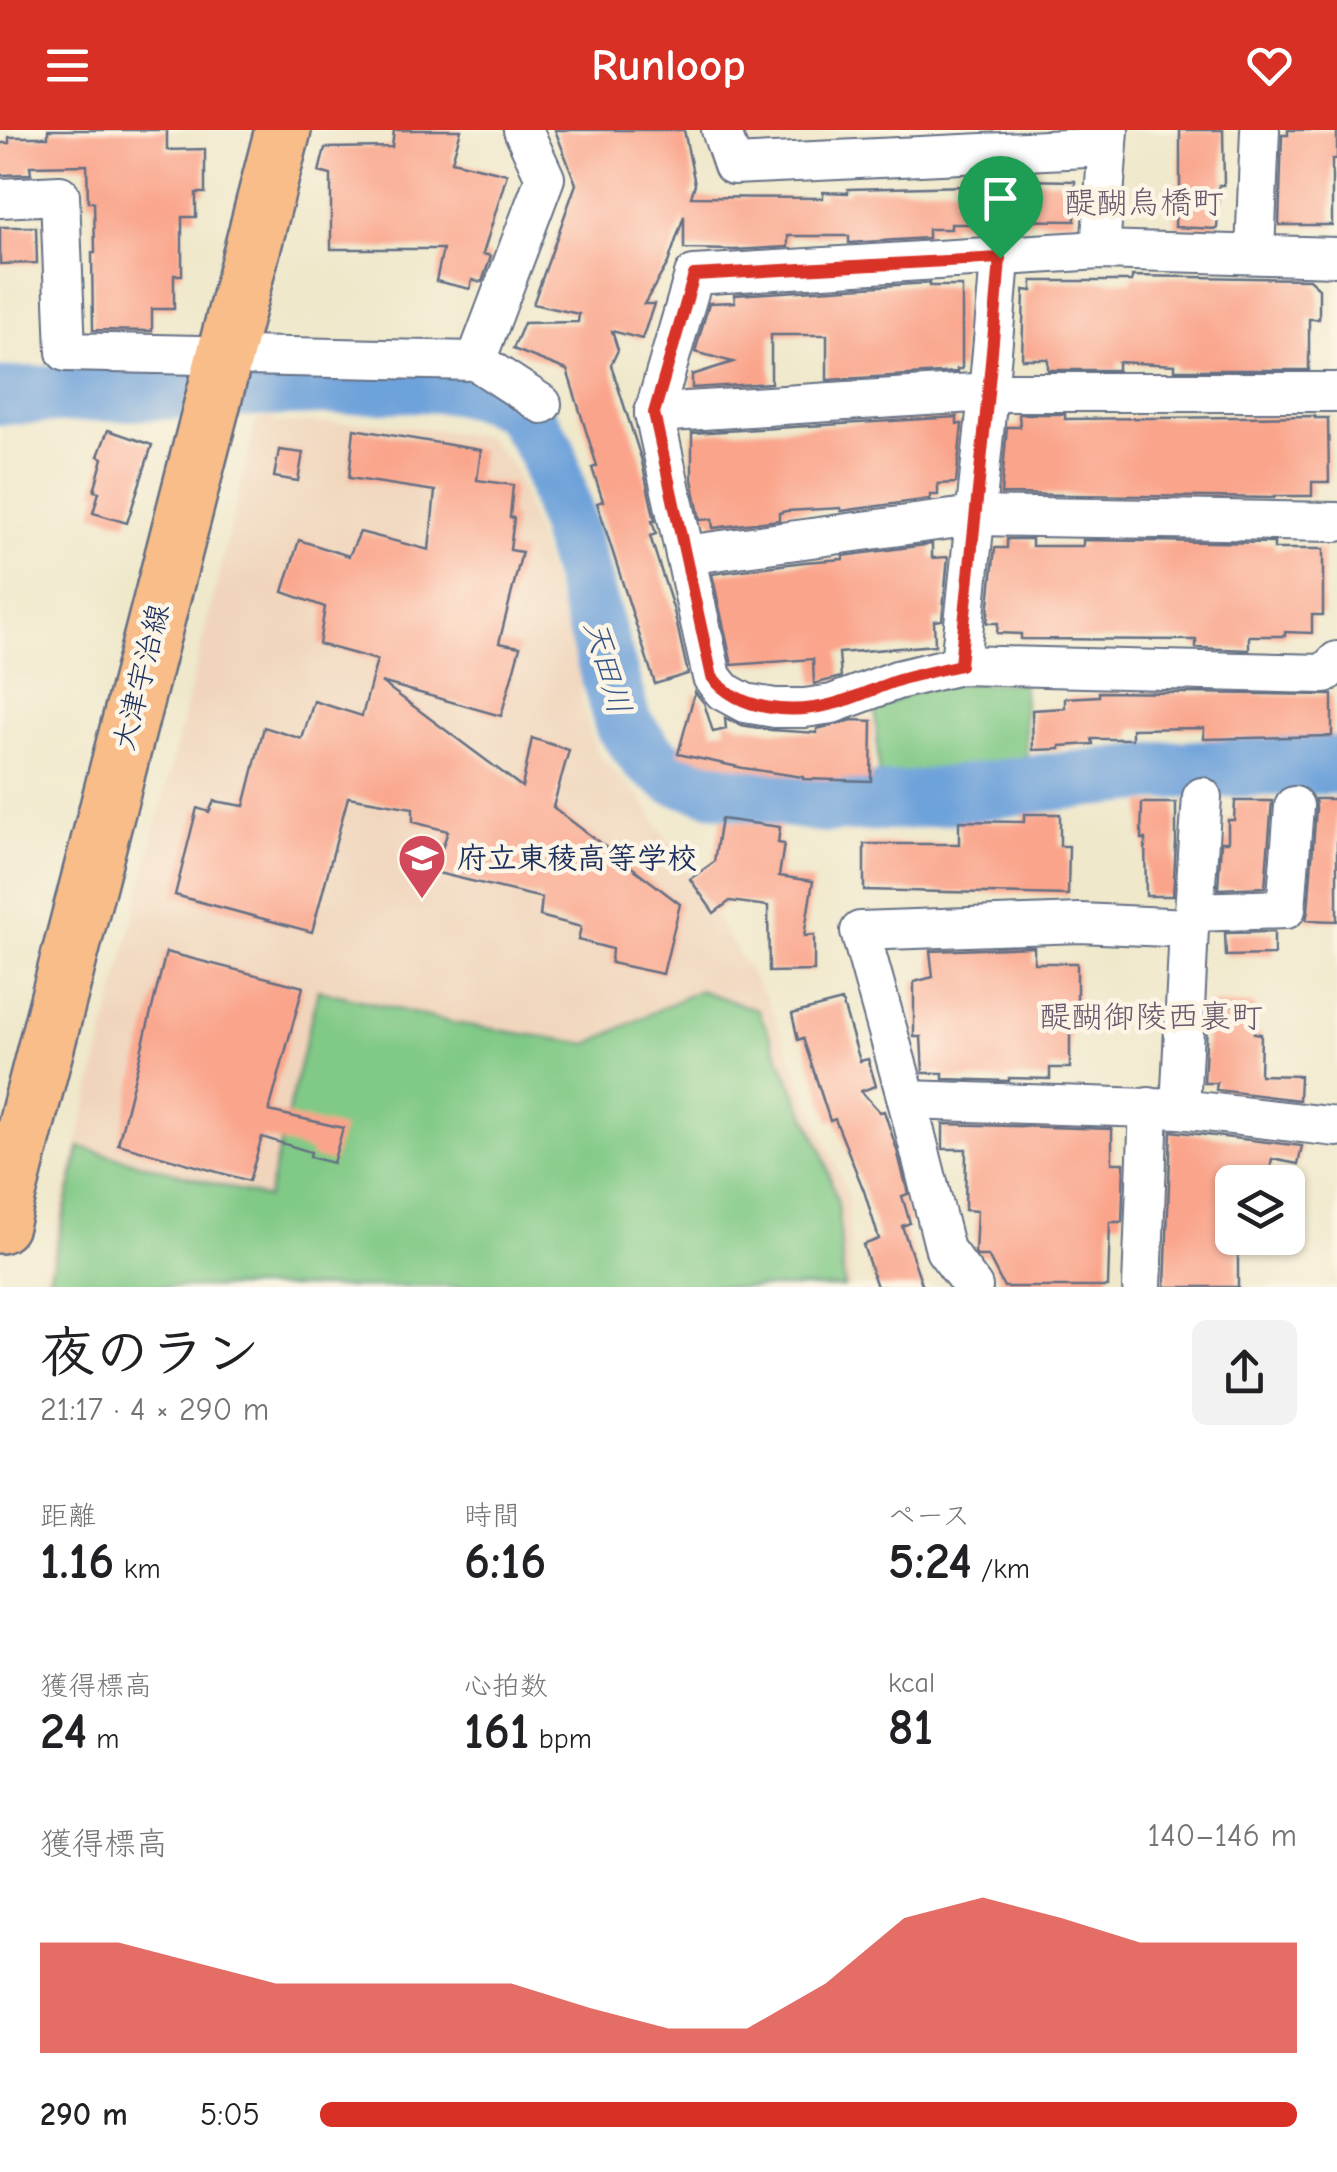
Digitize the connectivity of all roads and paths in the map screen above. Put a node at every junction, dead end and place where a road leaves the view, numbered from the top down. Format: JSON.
{"nodes":[{"id":1,"x":283,"y":130,"type":"edge"},
{"id":2,"x":523,"y":130,"type":"edge"},
{"id":3,"x":721,"y":130,"type":"edge"},
{"id":4,"x":1260,"y":130,"type":"edge"},
{"id":5,"x":1108,"y":139,"type":"edge"},
{"id":6,"x":0,"y":198,"type":"edge"},
{"id":7,"x":1100,"y":250,"type":"junction"},
{"id":8,"x":1255,"y":253,"type":"junction"},
{"id":9,"x":1337,"y":256,"type":"edge"},
{"id":10,"x":1000,"y":258,"type":"junction"},
{"id":11,"x":224,"y":355,"type":"junction"},
{"id":12,"x":476,"y":362,"type":"junction"},
{"id":13,"x":990,"y":392,"type":"junction"},
{"id":14,"x":1337,"y":392,"type":"edge"},
{"id":15,"x":542,"y":404,"type":"dead end"},
{"id":16,"x":654,"y":413,"type":"junction"},
{"id":17,"x":974,"y":516,"type":"junction"},
{"id":18,"x":1337,"y":522,"type":"edge"},
{"id":19,"x":685,"y":554,"type":"junction"},
{"id":20,"x":1337,"y":661,"type":"edge"},
{"id":21,"x":960,"y":665,"type":"junction"},
{"id":22,"x":1202,"y":797,"type":"dead end"},
{"id":23,"x":1294,"y":806,"type":"dead end"},
{"id":24,"x":1191,"y":920,"type":"junction"},
{"id":25,"x":907,"y":1100,"type":"junction"},
{"id":26,"x":1164,"y":1108,"type":"junction"},
{"id":27,"x":1337,"y":1127,"type":"edge"},
{"id":28,"x":0,"y":1224,"type":"edge"},
{"id":29,"x":973,"y":1287,"type":"edge"},
{"id":30,"x":1142,"y":1287,"type":"edge"}],
"edges":[{"from":1,"to":11,"type":"main road","name":"大津宇治線"},
{"from":2,"to":12,"type":"street"},
{"from":3,"to":5,"type":"street"},
{"from":4,"to":8,"type":"street"},
{"from":5,"to":7,"type":"street"},
{"from":6,"to":11,"type":"street"},
{"from":7,"to":8,"type":"street"},
{"from":7,"to":10,"type":"street"},
{"from":8,"to":9,"type":"street"},
{"from":10,"to":13,"type":"street"},
{"from":10,"to":16,"type":"street"},
{"from":11,"to":12,"type":"street"},
{"from":11,"to":28,"type":"main road","name":"大津宇治線"},
{"from":12,"to":15,"type":"street"},
{"from":13,"to":14,"type":"street"},
{"from":13,"to":16,"type":"street"},
{"from":13,"to":17,"type":"street"},
{"from":16,"to":19,"type":"street"},
{"from":17,"to":18,"type":"street"},
{"from":17,"to":19,"type":"street"},
{"from":17,"to":21,"type":"street"},
{"from":19,"to":21,"type":"street"},
{"from":20,"to":21,"type":"street"},
{"from":22,"to":24,"type":"street"},
{"from":23,"to":24,"type":"street"},
{"from":24,"to":25,"type":"street"},
{"from":24,"to":26,"type":"street"},
{"from":25,"to":26,"type":"street"},
{"from":25,"to":29,"type":"street"},
{"from":26,"to":27,"type":"street"},
{"from":26,"to":30,"type":"street"}]}
